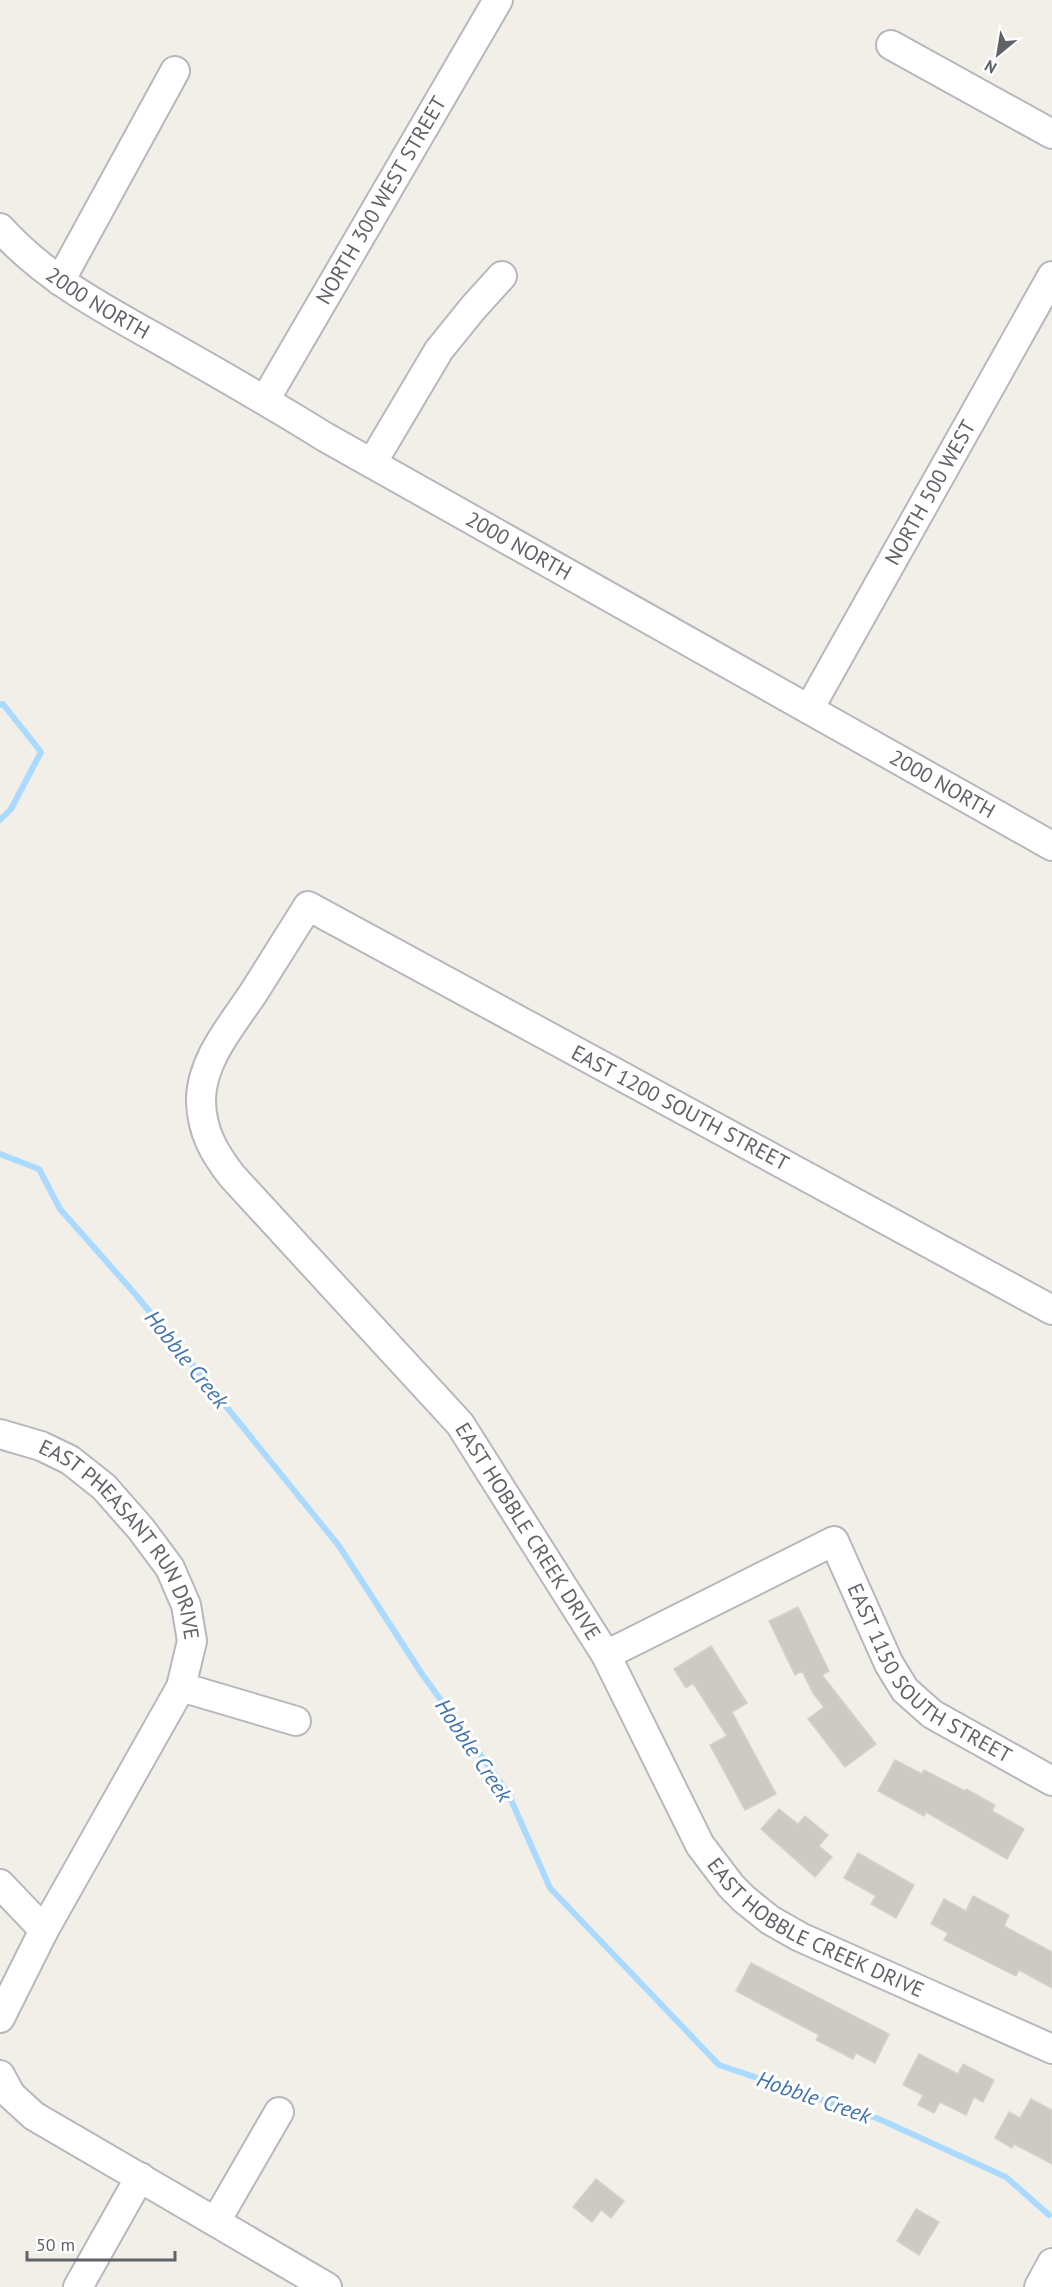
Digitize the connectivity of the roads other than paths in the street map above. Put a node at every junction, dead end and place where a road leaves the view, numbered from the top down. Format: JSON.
{"nodes":[{"id":1,"x":498,"y":0,"type":"edge"},
{"id":2,"x":891,"y":45,"type":"dead end"},
{"id":3,"x":175,"y":71,"type":"dead end"},
{"id":4,"x":1052,"y":134,"type":"edge"},
{"id":5,"x":0,"y":228,"type":"edge"},
{"id":6,"x":502,"y":276,"type":"dead end"},
{"id":7,"x":1052,"y":276,"type":"edge"},
{"id":8,"x":60,"y":281,"type":"junction"},
{"id":9,"x":266,"y":400,"type":"junction"},
{"id":10,"x":372,"y":463,"type":"junction"},
{"id":11,"x":809,"y":709,"type":"junction"},
{"id":12,"x":1052,"y":846,"type":"edge"},
{"id":13,"x":308,"y":906,"type":"joint"},
{"id":14,"x":1052,"y":1310,"type":"edge"},
{"id":15,"x":0,"y":1434,"type":"edge"},
{"id":16,"x":606,"y":1655,"type":"junction"},
{"id":17,"x":181,"y":1687,"type":"junction"},
{"id":18,"x":296,"y":1721,"type":"dead end"},
{"id":19,"x":1052,"y":1781,"type":"edge"},
{"id":20,"x":0,"y":1884,"type":"edge"},
{"id":21,"x":44,"y":1930,"type":"junction"},
{"id":22,"x":0,"y":2018,"type":"edge"},
{"id":23,"x":1052,"y":2049,"type":"edge"},
{"id":24,"x":0,"y":2075,"type":"edge"},
{"id":25,"x":279,"y":2112,"type":"dead end"},
{"id":26,"x":140,"y":2177,"type":"junction"},
{"id":27,"x":216,"y":2221,"type":"junction"},
{"id":28,"x":1052,"y":2263,"type":"edge"},
{"id":29,"x":78,"y":2287,"type":"edge"},
{"id":30,"x":327,"y":2287,"type":"edge"},
{"id":31,"x":1039,"y":2287,"type":"edge"}],
"edges":[{"from":1,"to":9,"type":"street","name":"NORTH 300 WEST STREET"},
{"from":2,"to":4,"type":"street"},
{"from":3,"to":8,"type":"street"},
{"from":5,"to":8,"type":"street","name":"2000 NORTH"},
{"from":6,"to":10,"type":"street"},
{"from":7,"to":11,"type":"street","name":"NORTH 500 WEST"},
{"from":8,"to":9,"type":"street","name":"2000 NORTH"},
{"from":9,"to":10,"type":"street","name":"2000 NORTH"},
{"from":10,"to":11,"type":"street","name":"2000 NORTH"},
{"from":11,"to":12,"type":"street","name":"2000 NORTH"},
{"from":13,"to":14,"type":"street","name":"EAST 1200 SOUTH STREET"},
{"from":13,"to":16,"type":"street","name":"EAST HOBBLE CREEK DRIVE"},
{"from":15,"to":17,"type":"street","name":"EAST PHEASANT RUN DRIVE"},
{"from":16,"to":19,"type":"street","name":"EAST 1150 SOUTH STREET"},
{"from":16,"to":23,"type":"street","name":"EAST HOBBLE CREEK DRIVE"},
{"from":17,"to":18,"type":"street"},
{"from":17,"to":21,"type":"street","name":"EAST PHEASANT RUN DRIVE"},
{"from":20,"to":21,"type":"street"},
{"from":21,"to":22,"type":"street","name":"EAST PHEASANT RUN DRIVE"},
{"from":24,"to":26,"type":"street"},
{"from":25,"to":27,"type":"street"},
{"from":26,"to":27,"type":"street"},
{"from":26,"to":29,"type":"street"},
{"from":27,"to":30,"type":"street"},
{"from":28,"to":31,"type":"street"}]}
